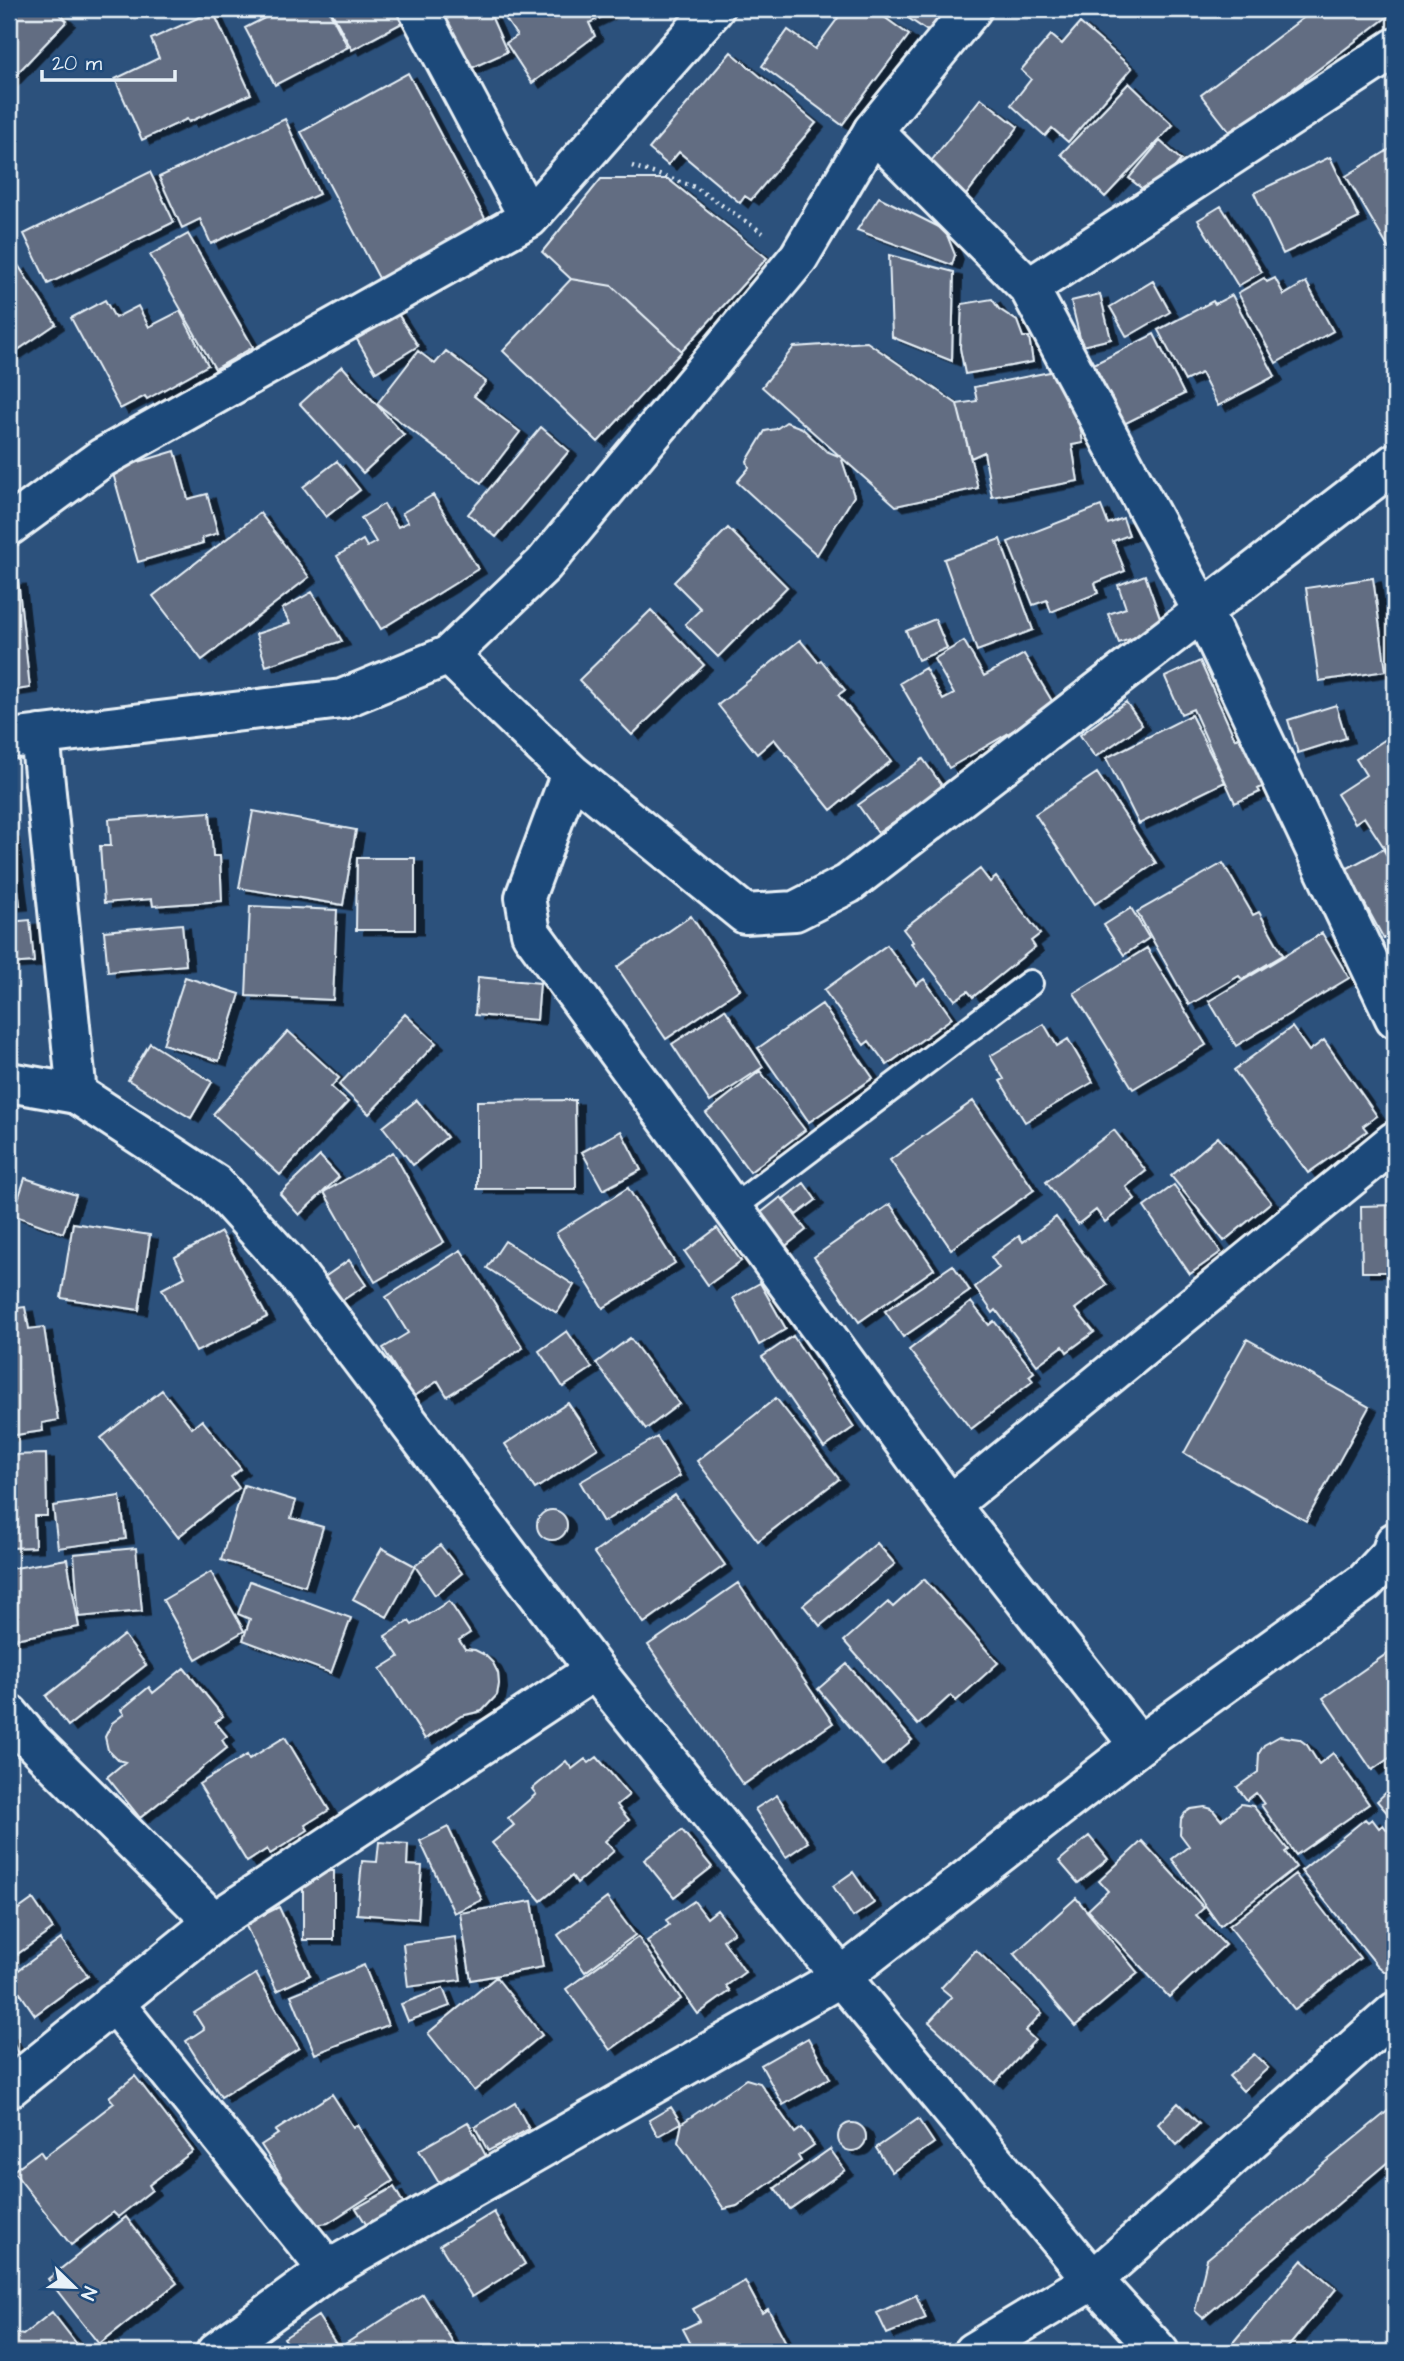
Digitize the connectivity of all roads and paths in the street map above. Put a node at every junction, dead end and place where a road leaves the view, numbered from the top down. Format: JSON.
{"nodes":[{"id":1,"x":418,"y":9,"type":"edge"},
{"id":2,"x":714,"y":9,"type":"edge"},
{"id":3,"x":972,"y":9,"type":"edge"},
{"id":4,"x":1395,"y":48,"type":"edge"},
{"id":5,"x":873,"y":131,"type":"junction"},
{"id":6,"x":631,"y":165,"type":"dead end"},
{"id":7,"x":529,"y":218,"type":"junction"},
{"id":8,"x":799,"y":257,"type":"junction"},
{"id":9,"x":1029,"y":288,"type":"junction"},
{"id":10,"x":1395,"y":463,"type":"edge"},
{"id":11,"x":9,"y":526,"type":"edge"},
{"id":12,"x":1202,"y":610,"type":"junction"},
{"id":13,"x":449,"y":655,"type":"junction"},
{"id":14,"x":24,"y":737,"type":"edge"},
{"id":15,"x":572,"y":773,"type":"junction"},
{"id":16,"x":1030,"y":983,"type":"dead end"},
{"id":17,"x":1395,"y":1018,"type":"edge"},
{"id":18,"x":9,"y":1082,"type":"edge"},
{"id":19,"x":77,"y":1094,"type":"junction"},
{"id":20,"x":1395,"y":1141,"type":"edge"},
{"id":21,"x":734,"y":1208,"type":"junction"},
{"id":22,"x":950,"y":1505,"type":"junction"},
{"id":23,"x":1395,"y":1542,"type":"edge"},
{"id":24,"x":595,"y":1671,"type":"junction"},
{"id":25,"x":16,"y":1733,"type":"edge"},
{"id":26,"x":1139,"y":1745,"type":"junction"},
{"id":27,"x":214,"y":1922,"type":"junction"},
{"id":28,"x":841,"y":1977,"type":"junction"},
{"id":29,"x":113,"y":2002,"type":"junction"},
{"id":30,"x":1395,"y":2012,"type":"edge"},
{"id":31,"x":9,"y":2088,"type":"edge"},
{"id":32,"x":328,"y":2270,"type":"junction"},
{"id":33,"x":1093,"y":2280,"type":"junction"},
{"id":34,"x":216,"y":2352,"type":"edge"},
{"id":35,"x":973,"y":2352,"type":"edge"},
{"id":36,"x":1159,"y":2352,"type":"edge"}],
"edges":[{"from":1,"to":7,"type":"street"},
{"from":2,"to":7,"type":"street"},
{"from":3,"to":5,"type":"street"},
{"from":4,"to":9,"type":"street"},
{"from":5,"to":8,"type":"street"},
{"from":5,"to":9,"type":"street"},
{"from":6,"to":8,"type":"path"},
{"from":7,"to":11,"type":"street"},
{"from":8,"to":13,"type":"street"},
{"from":9,"to":12,"type":"street"},
{"from":10,"to":12,"type":"street"},
{"from":12,"to":15,"type":"street"},
{"from":12,"to":17,"type":"street"},
{"from":13,"to":14,"type":"street"},
{"from":13,"to":15,"type":"street"},
{"from":14,"to":19,"type":"street"},
{"from":15,"to":21,"type":"street"},
{"from":16,"to":21,"type":"lane"},
{"from":18,"to":19,"type":"street"},
{"from":19,"to":24,"type":"street"},
{"from":20,"to":22,"type":"street"},
{"from":21,"to":22,"type":"street"},
{"from":22,"to":26,"type":"street"},
{"from":23,"to":26,"type":"street"},
{"from":24,"to":27,"type":"street"},
{"from":24,"to":28,"type":"street"},
{"from":25,"to":27,"type":"street"},
{"from":26,"to":28,"type":"street"},
{"from":27,"to":29,"type":"street"},
{"from":28,"to":32,"type":"street"},
{"from":28,"to":33,"type":"street"},
{"from":29,"to":31,"type":"street"},
{"from":29,"to":32,"type":"street"},
{"from":30,"to":33,"type":"street"},
{"from":32,"to":34,"type":"street"},
{"from":33,"to":35,"type":"street"},
{"from":33,"to":36,"type":"street"}]}
